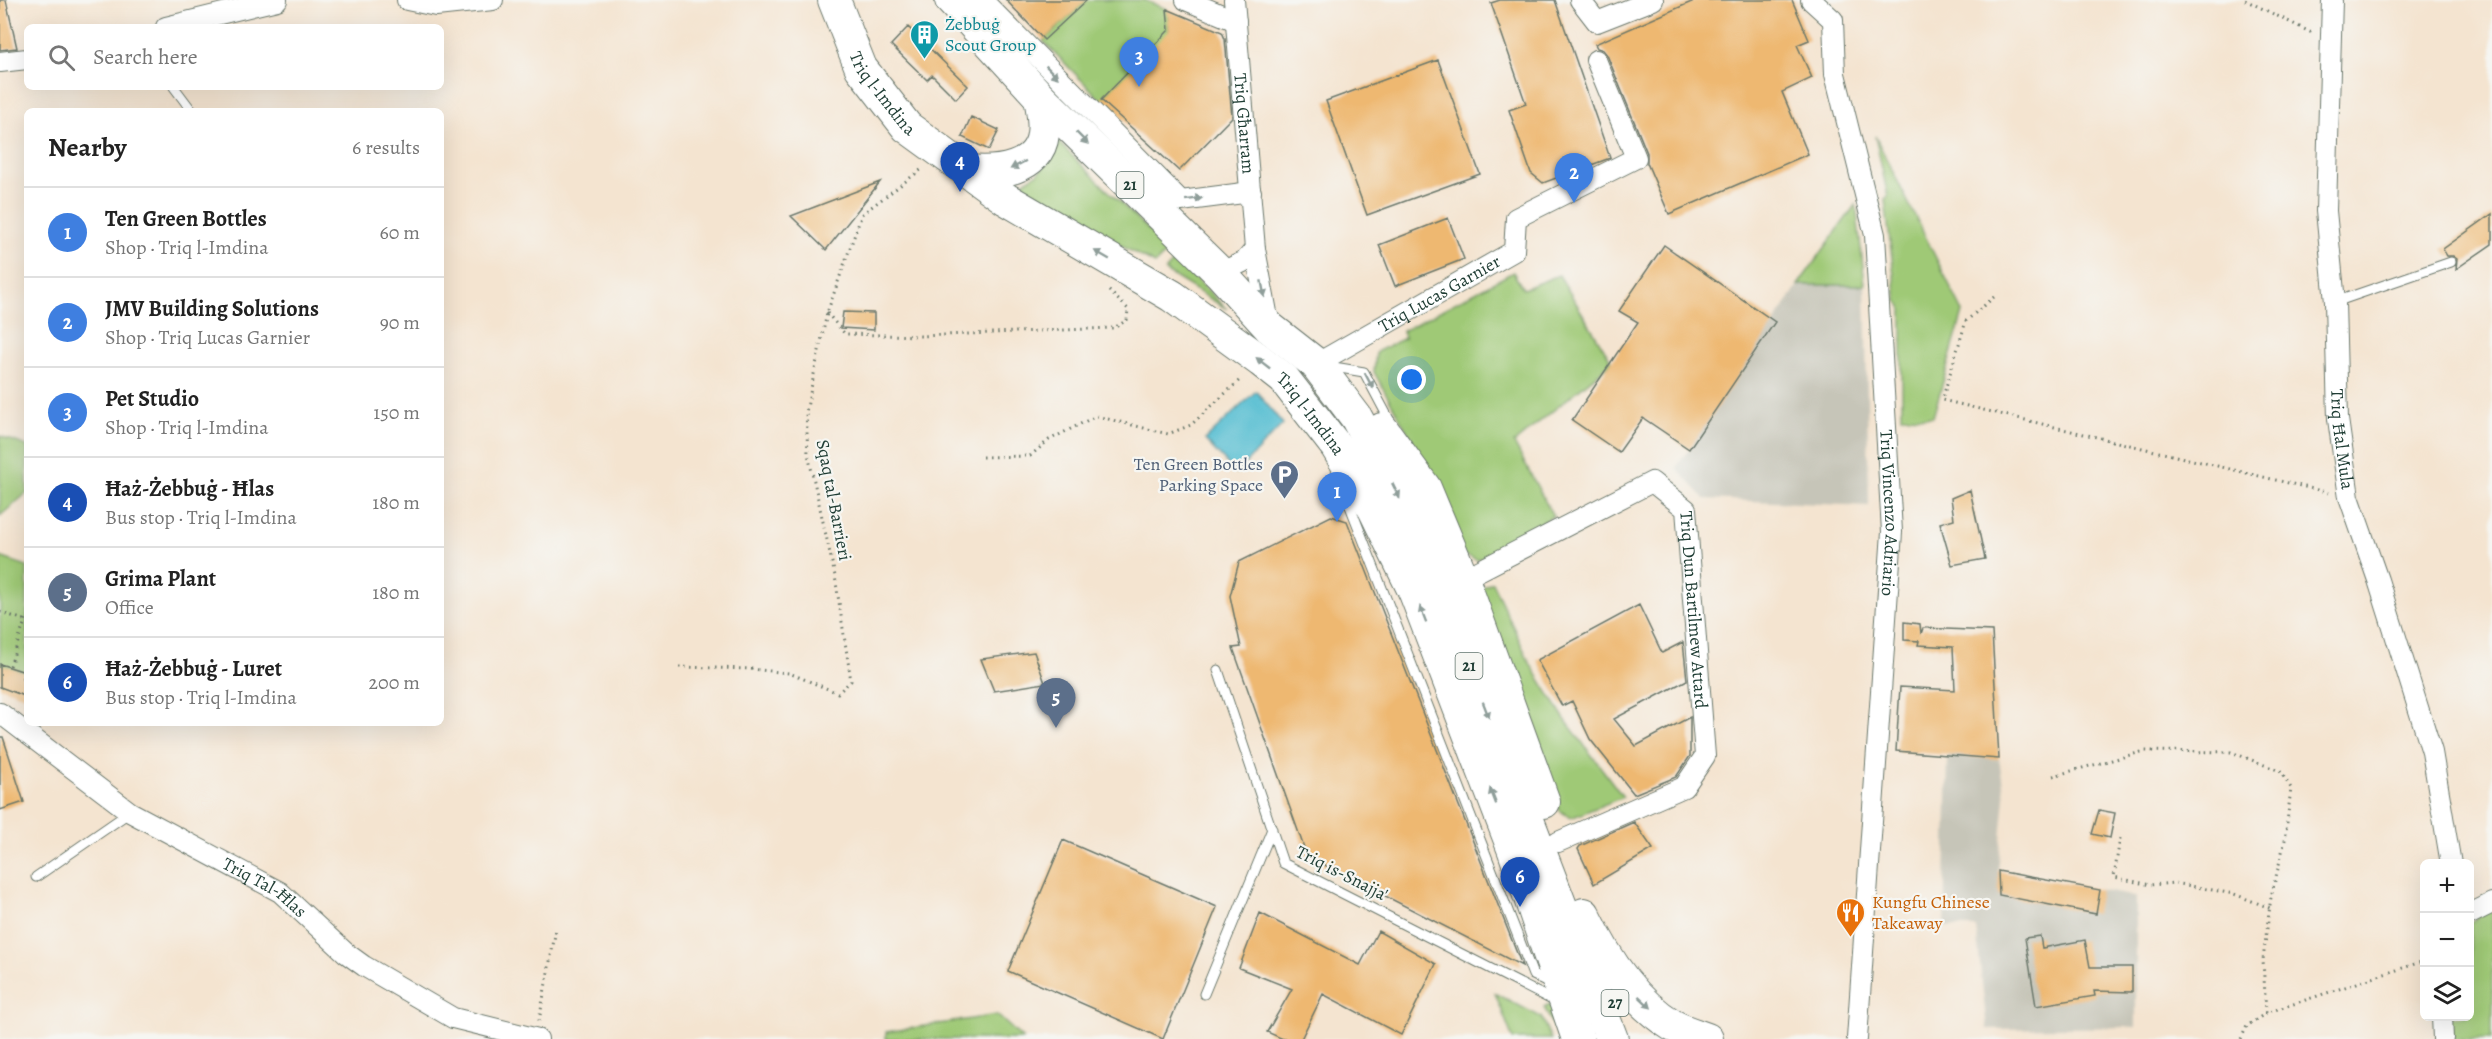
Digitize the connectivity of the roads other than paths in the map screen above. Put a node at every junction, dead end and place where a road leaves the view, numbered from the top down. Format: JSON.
{"nodes":[{"id":1,"x":277,"y":0,"type":"edge"},
{"id":2,"x":407,"y":0,"type":"edge"},
{"id":3,"x":493,"y":0,"type":"edge"},
{"id":4,"x":834,"y":0,"type":"edge"},
{"id":5,"x":848,"y":0,"type":"edge"},
{"id":6,"x":1186,"y":0,"type":"edge"},
{"id":7,"x":1234,"y":0,"type":"edge"},
{"id":8,"x":1580,"y":0,"type":"edge"},
{"id":9,"x":1653,"y":0,"type":"edge"},
{"id":10,"x":1811,"y":0,"type":"edge"},
{"id":11,"x":1832,"y":0,"type":"edge"},
{"id":12,"x":2332,"y":0,"type":"edge"},
{"id":13,"x":960,"y":2,"type":"edge"},
{"id":14,"x":1833,"y":20,"type":"junction"},
{"id":15,"x":1236,"y":21,"type":"junction"},
{"id":16,"x":178,"y":24,"type":"edge"},
{"id":17,"x":24,"y":59,"type":"edge"},
{"id":18,"x":1596,"y":60,"type":"dead end"},
{"id":19,"x":0,"y":62,"type":"edge"},
{"id":20,"x":176,"y":90,"type":"edge"},
{"id":21,"x":1040,"y":97,"type":"junction"},
{"id":22,"x":190,"y":108,"type":"edge"},
{"id":23,"x":955,"y":163,"type":"junction"},
{"id":24,"x":1251,"y":192,"type":"junction"},
{"id":25,"x":1255,"y":249,"type":"junction"},
{"id":26,"x":2451,"y":262,"type":"dead end"},
{"id":27,"x":1220,"y":273,"type":"junction"},
{"id":28,"x":2335,"y":302,"type":"junction"},
{"id":29,"x":1270,"y":328,"type":"junction"},
{"id":30,"x":1325,"y":375,"type":"junction"},
{"id":31,"x":1337,"y":491,"type":"dead end"},
{"id":32,"x":1374,"y":509,"type":"junction"},
{"id":33,"x":1363,"y":541,"type":"junction"},
{"id":34,"x":1463,"y":579,"type":"junction"},
{"id":35,"x":1218,"y":670,"type":"dead end"},
{"id":36,"x":0,"y":713,"type":"edge"},
{"id":37,"x":130,"y":812,"type":"junction"},
{"id":38,"x":1272,"y":830,"type":"junction"},
{"id":39,"x":1558,"y":842,"type":"junction"},
{"id":40,"x":1514,"y":851,"type":"junction"},
{"id":41,"x":2450,"y":859,"type":"edge"},
{"id":42,"x":36,"y":877,"type":"dead end"},
{"id":43,"x":2492,"y":903,"type":"edge"},
{"id":44,"x":2471,"y":913,"type":"edge"},
{"id":45,"x":1582,"y":957,"type":"junction"},
{"id":46,"x":1204,"y":994,"type":"dead end"},
{"id":47,"x":1563,"y":997,"type":"junction"},
{"id":48,"x":2442,"y":1021,"type":"edge"},
{"id":49,"x":537,"y":1039,"type":"edge"},
{"id":50,"x":1578,"y":1039,"type":"edge"},
{"id":51,"x":1591,"y":1039,"type":"edge"},
{"id":52,"x":1612,"y":1039,"type":"edge"},
{"id":53,"x":1660,"y":1039,"type":"edge"},
{"id":54,"x":1707,"y":1039,"type":"edge"},
{"id":55,"x":1857,"y":1039,"type":"edge"},
{"id":56,"x":2443,"y":1039,"type":"edge"}],
"edges":[{"from":1,"to":16,"type":"street"},
{"from":2,"to":3,"type":"street"},
{"from":4,"to":23,"type":"highway","name":"Triq l-Imdina","number":"21"},
{"from":5,"to":23,"type":"highway"},
{"from":6,"to":15,"type":"street"},
{"from":7,"to":15,"type":"street","name":"Triq Għarram"},
{"from":8,"to":9,"type":"street"},
{"from":10,"to":14,"type":"street"},
{"from":11,"to":14,"type":"street","name":"Triq Vincenzo Adriario"},
{"from":12,"to":28,"type":"street","name":"Triq Ħal Mula"},
{"from":13,"to":21,"type":"highway","name":"Triq l-Imdina","number":"21"},
{"from":13,"to":24,"type":"street","one_way":true},
{"from":14,"to":55,"type":"street","name":"Triq Vincenzo Adriario"},
{"from":15,"to":24,"type":"street","name":"Triq Għarram"},
{"from":17,"to":19,"type":"street"},
{"from":18,"to":30,"type":"street","name":"Triq Lucas Garnier"},
{"from":20,"to":22,"type":"lane"},
{"from":21,"to":23,"type":"highway","one_way":true},
{"from":21,"to":27,"type":"highway","name":"Triq l-Imdina","number":"21","one_way":true},
{"from":32,"to":23,"type":"highway","name":"Triq l-Imdina","number":"21","one_way":true},
{"from":24,"to":25,"type":"street","name":"Triq Għarram"},
{"from":25,"to":27,"type":"street"},
{"from":25,"to":29,"type":"street","name":"Triq Għarram","one_way":true},
{"from":26,"to":28,"type":"lane"},
{"from":27,"to":29,"type":"highway","name":"Triq l-Imdina","number":"21"},
{"from":28,"to":41,"type":"street","name":"Triq Ħal Mula"},
{"from":29,"to":30,"type":"highway","name":"Triq l-Imdina","number":"21"},
{"from":30,"to":34,"type":"highway","one_way":true},
{"from":30,"to":45,"type":"highway","name":"Triq l-Imdina","number":"21","one_way":true},
{"from":31,"to":33,"type":"lane"},
{"from":32,"to":33,"type":"lane"},
{"from":40,"to":32,"type":"highway","name":"Triq l-Imdina","number":"21","one_way":true},
{"from":33,"to":47,"type":"lane"},
{"from":34,"to":39,"type":"highway"},
{"from":34,"to":39,"type":"street","name":"Triq Dun Bartilmew Attard"},
{"from":35,"to":38,"type":"lane","name":"Triq is-Snajja'"},
{"from":36,"to":37,"type":"street","name":"Triq Tal-Ħlas"},
{"from":37,"to":42,"type":"lane"},
{"from":37,"to":49,"type":"street","name":"Triq Tal-Ħlas"},
{"from":38,"to":46,"type":"lane"},
{"from":38,"to":47,"type":"lane","name":"Triq is-Snajja'"},
{"from":39,"to":54,"type":"highway","one_way":true},
{"from":40,"to":47,"type":"highway","name":"Triq l-Imdina","number":"21"},
{"from":40,"to":51,"type":"highway"},
{"from":43,"to":44,"type":"street"},
{"from":45,"to":52,"type":"highway","name":"Triq l-Imdina","number":"21"},
{"from":45,"to":53,"type":"highway","number":"27"},
{"from":47,"to":50,"type":"highway","name":"Triq l-Imdina"},
{"from":48,"to":56,"type":"street"}]}
